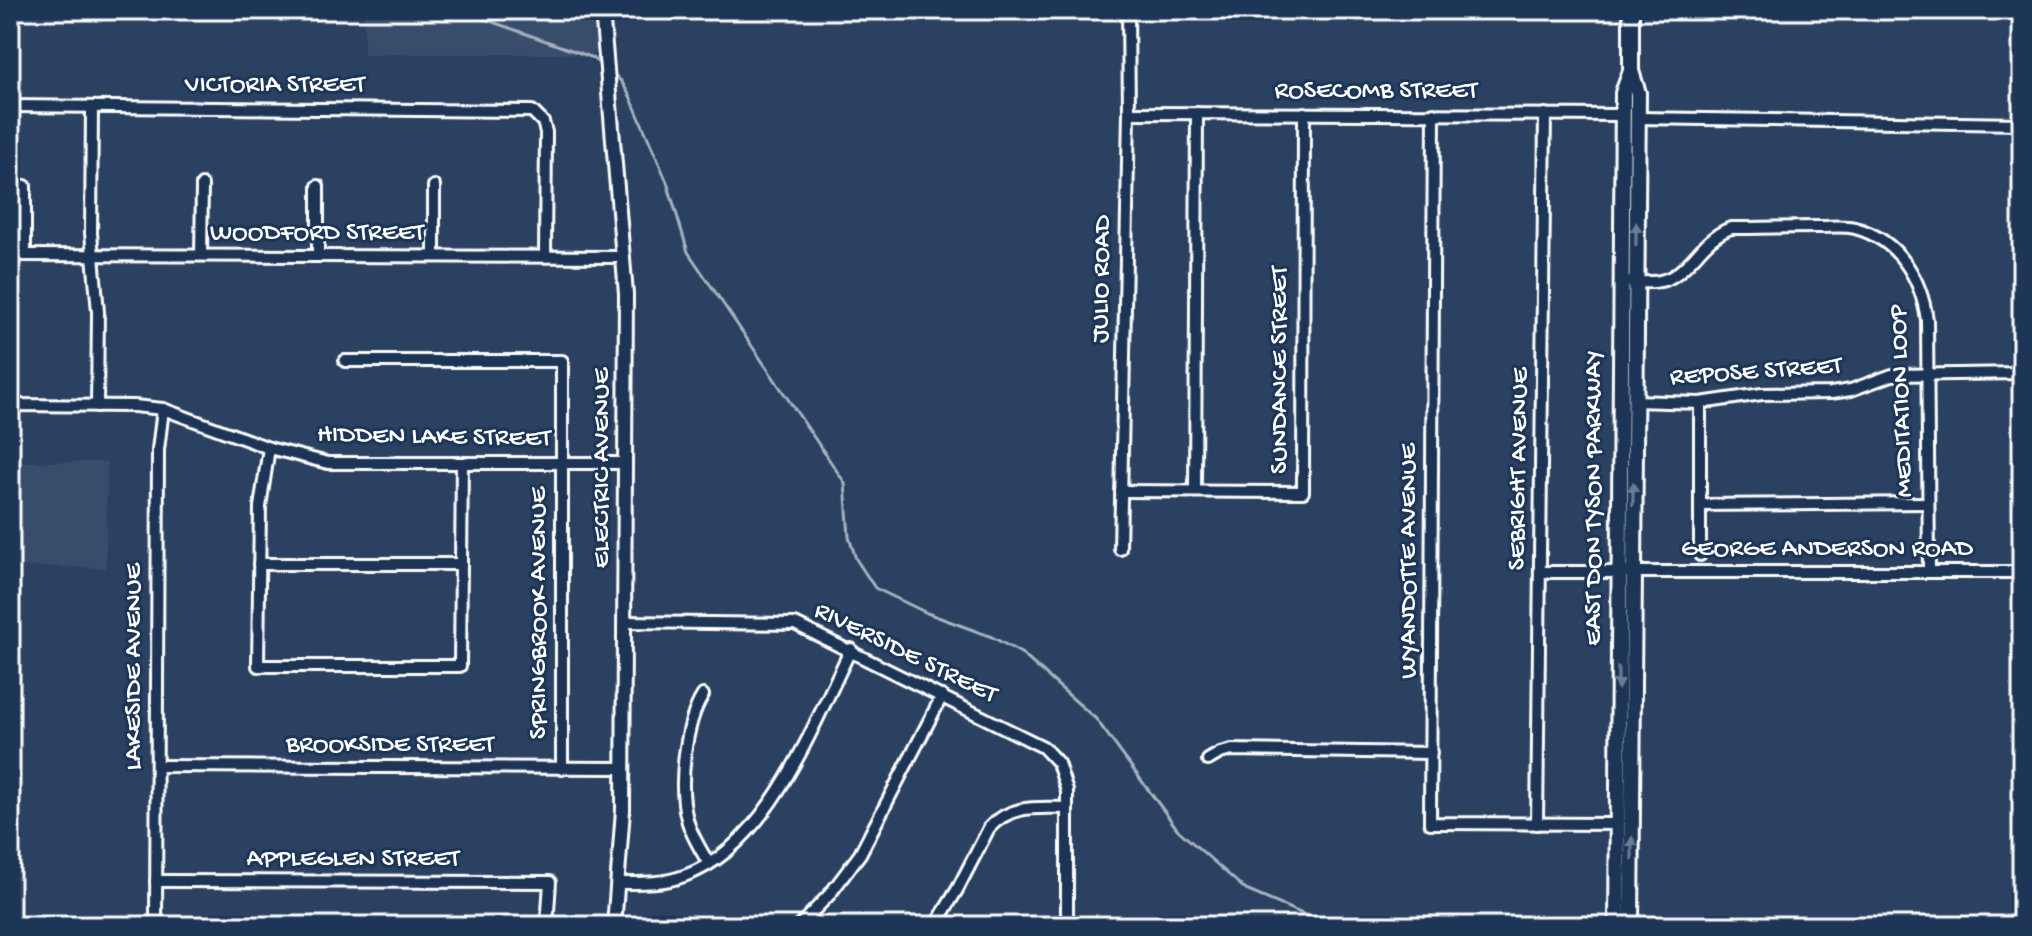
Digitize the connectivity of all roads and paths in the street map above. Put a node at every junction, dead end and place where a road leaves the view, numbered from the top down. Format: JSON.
{"nodes":[{"id":1,"x":602,"y":10,"type":"edge"},
{"id":2,"x":1128,"y":10,"type":"edge"},
{"id":3,"x":1631,"y":10,"type":"edge"},
{"id":4,"x":10,"y":106,"type":"edge"},
{"id":5,"x":92,"y":107,"type":"junction"},
{"id":6,"x":1129,"y":113,"type":"junction"},
{"id":7,"x":1197,"y":113,"type":"junction"},
{"id":8,"x":1304,"y":113,"type":"junction"},
{"id":9,"x":1434,"y":113,"type":"junction"},
{"id":10,"x":1545,"y":114,"type":"junction"},
{"id":11,"x":1630,"y":117,"type":"junction"},
{"id":12,"x":2022,"y":124,"type":"edge"},
{"id":13,"x":202,"y":185,"type":"dead end"},
{"id":14,"x":25,"y":186,"type":"dead end"},
{"id":15,"x":318,"y":186,"type":"dead end"},
{"id":16,"x":434,"y":186,"type":"dead end"},
{"id":17,"x":10,"y":255,"type":"edge"},
{"id":18,"x":25,"y":255,"type":"junction"},
{"id":19,"x":94,"y":255,"type":"junction"},
{"id":20,"x":201,"y":255,"type":"junction"},
{"id":21,"x":318,"y":256,"type":"junction"},
{"id":22,"x":434,"y":256,"type":"junction"},
{"id":23,"x":545,"y":256,"type":"junction"},
{"id":24,"x":624,"y":257,"type":"junction"},
{"id":25,"x":1628,"y":282,"type":"junction"},
{"id":26,"x":345,"y":361,"type":"dead end"},
{"id":27,"x":2022,"y":373,"type":"edge"},
{"id":28,"x":1928,"y":374,"type":"junction"},
{"id":29,"x":1634,"y":401,"type":"junction"},
{"id":30,"x":1700,"y":403,"type":"junction"},
{"id":31,"x":10,"y":405,"type":"edge"},
{"id":32,"x":97,"y":406,"type":"junction"},
{"id":33,"x":163,"y":409,"type":"junction"},
{"id":34,"x":269,"y":448,"type":"junction"},
{"id":35,"x":462,"y":463,"type":"junction"},
{"id":36,"x":562,"y":463,"type":"junction"},
{"id":37,"x":625,"y":463,"type":"junction"},
{"id":38,"x":1121,"y":491,"type":"junction"},
{"id":39,"x":1195,"y":491,"type":"junction"},
{"id":40,"x":1928,"y":503,"type":"junction"},
{"id":41,"x":1700,"y":505,"type":"junction"},
{"id":42,"x":1120,"y":549,"type":"dead end"},
{"id":43,"x":1700,"y":555,"type":"dead end"},
{"id":44,"x":259,"y":564,"type":"junction"},
{"id":45,"x":461,"y":564,"type":"junction"},
{"id":46,"x":1541,"y":572,"type":"junction"},
{"id":47,"x":1625,"y":572,"type":"junction"},
{"id":48,"x":1929,"y":572,"type":"junction"},
{"id":49,"x":2022,"y":572,"type":"edge"},
{"id":50,"x":624,"y":622,"type":"junction"},
{"id":51,"x":851,"y":649,"type":"junction"},
{"id":52,"x":703,"y":695,"type":"dead end"},
{"id":53,"x":942,"y":696,"type":"junction"},
{"id":54,"x":1431,"y":753,"type":"junction"},
{"id":55,"x":1208,"y":760,"type":"dead end"},
{"id":56,"x":157,"y":766,"type":"junction"},
{"id":57,"x":623,"y":768,"type":"junction"},
{"id":58,"x":562,"y":769,"type":"junction"},
{"id":59,"x":1067,"y":808,"type":"junction"},
{"id":60,"x":1537,"y":824,"type":"junction"},
{"id":61,"x":1617,"y":824,"type":"junction"},
{"id":62,"x":709,"y":864,"type":"junction"},
{"id":63,"x":156,"y":881,"type":"junction"},
{"id":64,"x":617,"y":883,"type":"junction"},
{"id":65,"x":156,"y":926,"type":"edge"},
{"id":66,"x":547,"y":926,"type":"edge"},
{"id":67,"x":614,"y":926,"type":"edge"},
{"id":68,"x":799,"y":926,"type":"edge"},
{"id":69,"x":935,"y":926,"type":"edge"},
{"id":70,"x":1067,"y":926,"type":"edge"},
{"id":71,"x":1617,"y":926,"type":"edge"},
{"id":72,"x":1631,"y":926,"type":"edge"}],
"edges":[{"from":1,"to":24,"type":"street","name":"ELECTRIC AVENUE"},
{"from":2,"to":6,"type":"street","name":"JULIO ROAD"},
{"from":3,"to":11,"type":"main road","name":"EAST DON TYSON PARKWAY"},
{"from":4,"to":5,"type":"street","name":"VICTORIA STREET"},
{"from":5,"to":19,"type":"street"},
{"from":5,"to":23,"type":"street","name":"VICTORIA STREET"},
{"from":6,"to":7,"type":"street","name":"ROSECOMB STREET"},
{"from":6,"to":38,"type":"street","name":"JULIO ROAD"},
{"from":7,"to":8,"type":"street","name":"ROSECOMB STREET"},
{"from":7,"to":39,"type":"street"},
{"from":8,"to":9,"type":"street","name":"ROSECOMB STREET"},
{"from":8,"to":39,"type":"street","name":"SUNDANCE STREET"},
{"from":9,"to":10,"type":"street","name":"ROSECOMB STREET"},
{"from":9,"to":54,"type":"street","name":"WYANDOTTE AVENUE"},
{"from":10,"to":11,"type":"street","name":"ROSECOMB STREET"},
{"from":10,"to":46,"type":"street","name":"SEBRIGHT AVENUE"},
{"from":11,"to":12,"type":"street","name":"ROSECOMB STREET"},
{"from":11,"to":25,"type":"main road","name":"EAST DON TYSON PARKWAY"},
{"from":13,"to":20,"type":"street"},
{"from":14,"to":18,"type":"street"},
{"from":15,"to":21,"type":"street"},
{"from":16,"to":22,"type":"street"},
{"from":17,"to":18,"type":"street","name":"WOODFORD STREET"},
{"from":18,"to":19,"type":"street","name":"WOODFORD STREET"},
{"from":19,"to":20,"type":"street","name":"WOODFORD STREET"},
{"from":19,"to":32,"type":"street"},
{"from":20,"to":21,"type":"street","name":"WOODFORD STREET"},
{"from":21,"to":22,"type":"street","name":"WOODFORD STREET"},
{"from":22,"to":23,"type":"street","name":"WOODFORD STREET"},
{"from":23,"to":24,"type":"street","name":"WOODFORD STREET"},
{"from":24,"to":37,"type":"street","name":"ELECTRIC AVENUE"},
{"from":25,"to":28,"type":"street","name":"MEDITATION LOOP"},
{"from":25,"to":29,"type":"main road","name":"EAST DON TYSON PARKWAY"},
{"from":25,"to":47,"type":"main road","name":"EAST DON TYSON PARKWAY"},
{"from":26,"to":36,"type":"street","name":"SPRINGBROOK AVENUE"},
{"from":27,"to":28,"type":"street","name":"REPOSE STREET"},
{"from":28,"to":30,"type":"street","name":"REPOSE STREET"},
{"from":28,"to":40,"type":"street","name":"MEDITATION LOOP"},
{"from":29,"to":30,"type":"street","name":"REPOSE STREET"},
{"from":47,"to":29,"type":"main road","name":"EAST DON TYSON PARKWAY","one_way":true},
{"from":30,"to":41,"type":"street"},
{"from":31,"to":32,"type":"street","name":"HIDDEN LAKE STREET"},
{"from":32,"to":33,"type":"street","name":"HIDDEN LAKE STREET"},
{"from":33,"to":34,"type":"street","name":"HIDDEN LAKE STREET"},
{"from":33,"to":56,"type":"street","name":"LAKESIDE AVENUE"},
{"from":34,"to":35,"type":"street","name":"HIDDEN LAKE STREET"},
{"from":34,"to":44,"type":"street"},
{"from":35,"to":36,"type":"street","name":"HIDDEN LAKE STREET"},
{"from":35,"to":45,"type":"street"},
{"from":36,"to":37,"type":"street","name":"HIDDEN LAKE STREET"},
{"from":36,"to":58,"type":"street","name":"SPRINGBROOK AVENUE"},
{"from":37,"to":50,"type":"street","name":"ELECTRIC AVENUE"},
{"from":38,"to":39,"type":"street","name":"SUNDANCE STREET"},
{"from":38,"to":42,"type":"street","name":"JULIO ROAD"},
{"from":40,"to":41,"type":"street"},
{"from":40,"to":48,"type":"street","name":"MEDITATION LOOP"},
{"from":41,"to":43,"type":"street"},
{"from":44,"to":45,"type":"street"},
{"from":44,"to":45,"type":"street"},
{"from":46,"to":47,"type":"street","name":"GEORGE ANDERSON ROAD"},
{"from":46,"to":60,"type":"street","name":"SEBRIGHT AVENUE"},
{"from":47,"to":48,"type":"street","name":"GEORGE ANDERSON ROAD"},
{"from":47,"to":61,"type":"main road","name":"EAST DON TYSON PARKWAY","one_way":true},
{"from":72,"to":47,"type":"main road","name":"EAST DON TYSON PARKWAY","one_way":true},
{"from":48,"to":49,"type":"street","name":"GEORGE ANDERSON ROAD"},
{"from":50,"to":51,"type":"street","name":"RIVERSIDE STREET"},
{"from":50,"to":57,"type":"street","name":"ELECTRIC AVENUE"},
{"from":51,"to":53,"type":"street","name":"RIVERSIDE STREET"},
{"from":51,"to":62,"type":"street"},
{"from":52,"to":62,"type":"street"},
{"from":53,"to":59,"type":"street","name":"RIVERSIDE STREET"},
{"from":53,"to":68,"type":"street"},
{"from":54,"to":55,"type":"street"},
{"from":54,"to":60,"type":"street","name":"WYANDOTTE AVENUE"},
{"from":56,"to":58,"type":"street","name":"BROOKSIDE STREET"},
{"from":56,"to":63,"type":"street","name":"LAKESIDE AVENUE"},
{"from":57,"to":58,"type":"street","name":"BROOKSIDE STREET"},
{"from":57,"to":64,"type":"street","name":"ELECTRIC AVENUE"},
{"from":59,"to":69,"type":"street"},
{"from":59,"to":70,"type":"street"},
{"from":60,"to":61,"type":"street","name":"WYANDOTTE AVENUE"},
{"from":61,"to":71,"type":"main road","name":"EAST DON TYSON PARKWAY"},
{"from":62,"to":64,"type":"street"},
{"from":63,"to":65,"type":"street","name":"LAKESIDE AVENUE"},
{"from":63,"to":66,"type":"street","name":"APPLEGLEN STREET"},
{"from":64,"to":67,"type":"street","name":"ELECTRIC AVENUE"}]}
